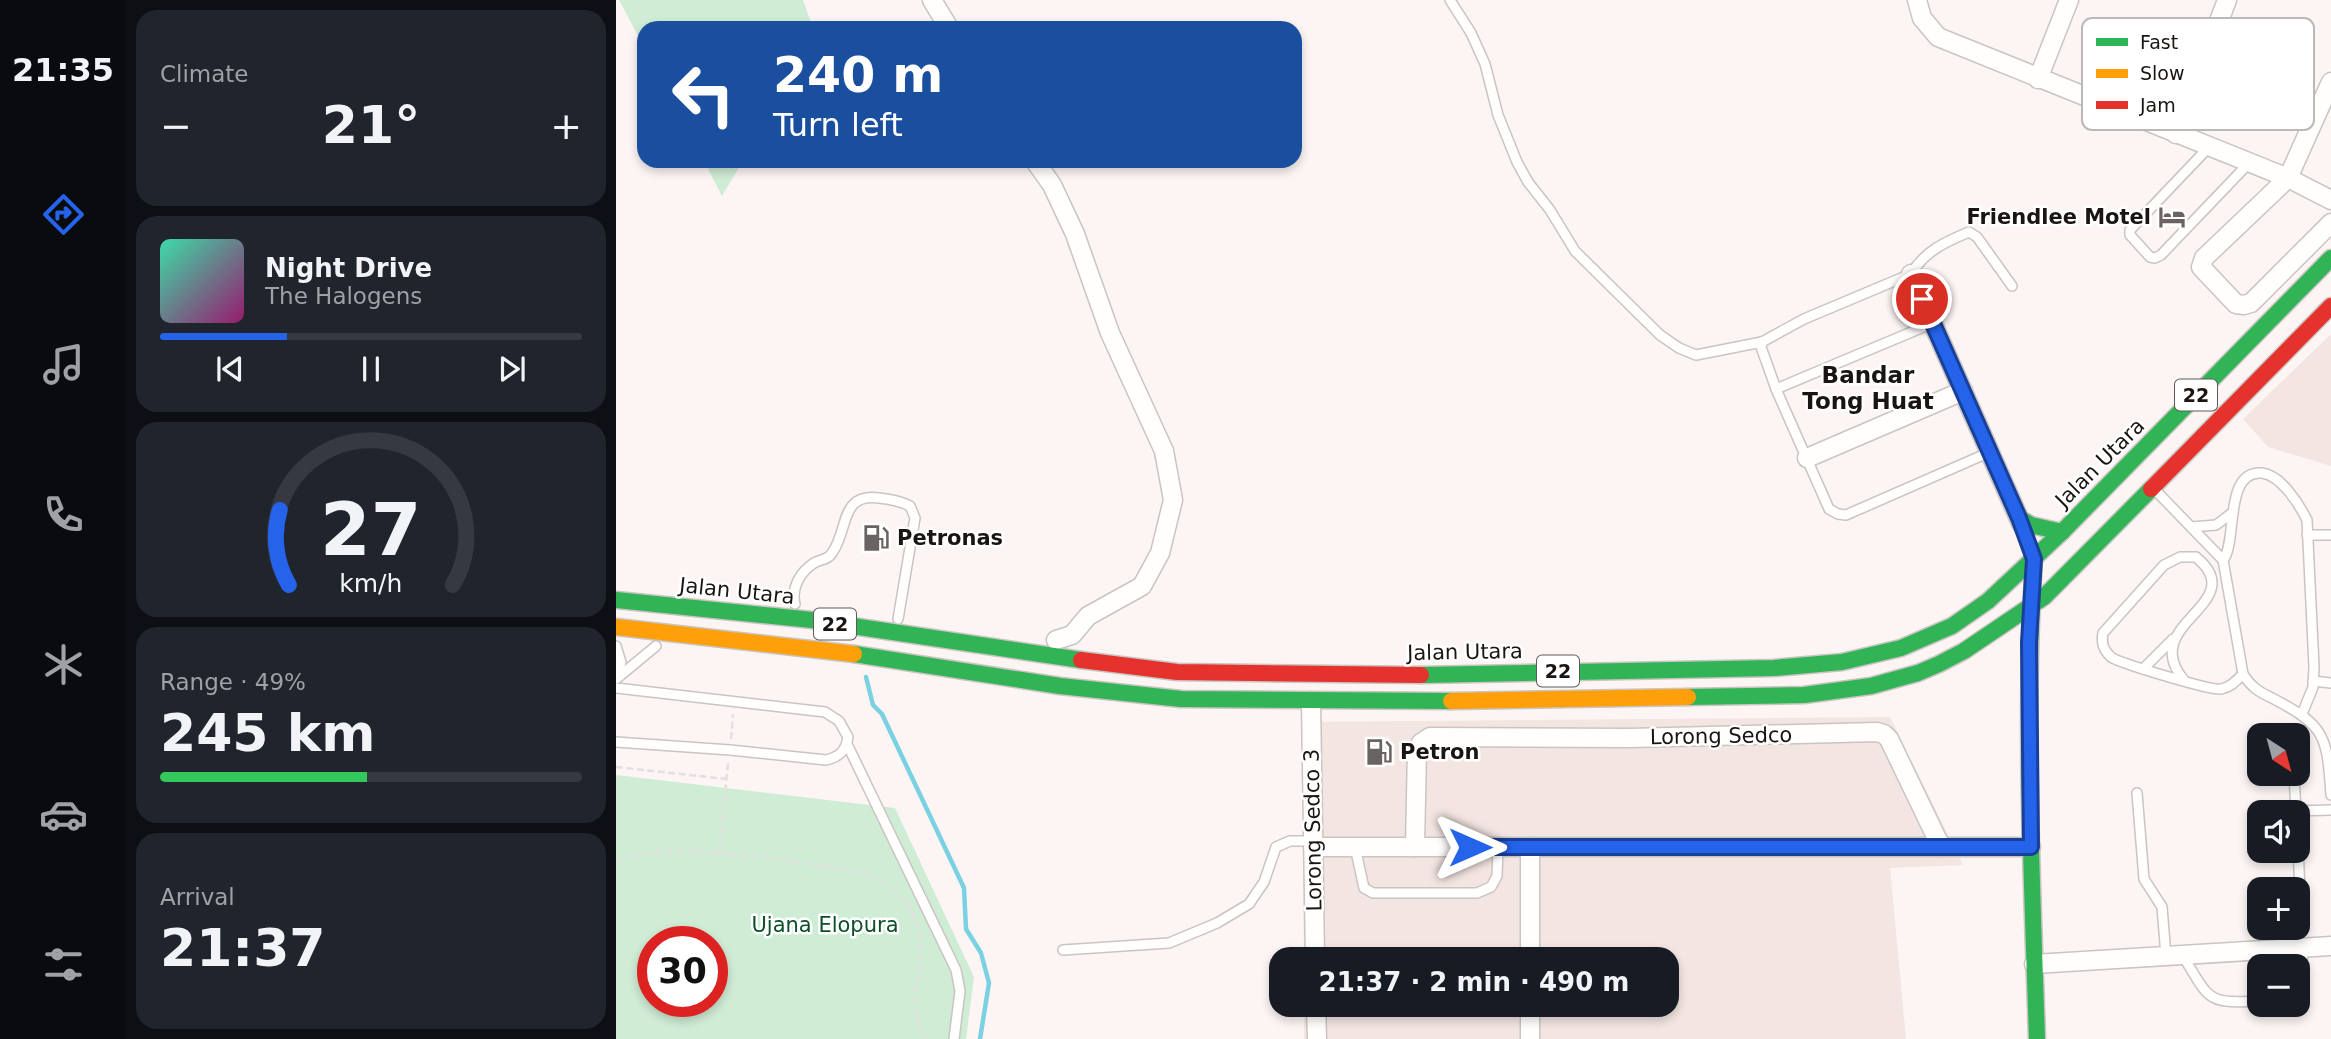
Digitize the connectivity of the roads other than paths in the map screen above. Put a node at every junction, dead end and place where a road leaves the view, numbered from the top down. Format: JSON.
{"nodes":[{"id":1,"x":932,"y":0,"type":"edge"},
{"id":2,"x":1450,"y":0,"type":"edge"},
{"id":3,"x":1917,"y":0,"type":"edge"},
{"id":4,"x":2069,"y":0,"type":"edge"},
{"id":5,"x":2227,"y":0,"type":"edge"},
{"id":6,"x":2220,"y":18,"type":"edge"},
{"id":7,"x":945,"y":21,"type":"edge"},
{"id":8,"x":2038,"y":79,"type":"junction"},
{"id":9,"x":2331,"y":82,"type":"edge"},
{"id":10,"x":2082,"y":97,"type":"edge"},
{"id":11,"x":2314,"y":120,"type":"edge"},
{"id":12,"x":2166,"y":130,"type":"edge"},
{"id":13,"x":2178,"y":130,"type":"edge"},
{"id":14,"x":2310,"y":130,"type":"edge"},
{"id":15,"x":2176,"y":134,"type":"junction"},
{"id":16,"x":2209,"y":148,"type":"junction"},
{"id":17,"x":2249,"y":163,"type":"junction"},
{"id":18,"x":1040,"y":168,"type":"edge"},
{"id":19,"x":2288,"y":178,"type":"junction"},
{"id":20,"x":2331,"y":200,"type":"edge"},
{"id":21,"x":2331,"y":223,"type":"edge"},
{"id":22,"x":2331,"y":258,"type":"edge"},
{"id":23,"x":1911,"y":274,"type":"junction"},
{"id":24,"x":2012,"y":286,"type":"dead end"},
{"id":25,"x":2331,"y":306,"type":"edge"},
{"id":26,"x":1933,"y":323,"type":"junction"},
{"id":27,"x":1762,"y":342,"type":"junction"},
{"id":28,"x":1776,"y":389,"type":"junction"},
{"id":29,"x":1963,"y":391,"type":"junction"},
{"id":30,"x":1990,"y":452,"type":"junction"},
{"id":31,"x":1807,"y":458,"type":"junction"},
{"id":32,"x":2153,"y":489,"type":"junction"},
{"id":33,"x":2232,"y":513,"type":"junction"},
{"id":34,"x":2019,"y":518,"type":"junction"},
{"id":35,"x":2191,"y":527,"type":"junction"},
{"id":36,"x":2062,"y":532,"type":"junction"},
{"id":37,"x":2132,"y":532,"type":"dead end"},
{"id":38,"x":2308,"y":535,"type":"junction"},
{"id":39,"x":2331,"y":535,"type":"edge"},
{"id":40,"x":2034,"y":559,"type":"junction"},
{"id":41,"x":2223,"y":560,"type":"junction"},
{"id":42,"x":2044,"y":597,"type":"junction"},
{"id":43,"x":619,"y":600,"type":"edge"},
{"id":44,"x":646,"y":602,"type":"junction"},
{"id":45,"x":795,"y":604,"type":"junction"},
{"id":46,"x":2030,"y":613,"type":"junction"},
{"id":47,"x":2046,"y":615,"type":"junction"},
{"id":48,"x":898,"y":619,"type":"junction"},
{"id":49,"x":616,"y":627,"type":"edge"},
{"id":50,"x":2177,"y":635,"type":"junction"},
{"id":51,"x":616,"y":640,"type":"edge"},
{"id":52,"x":616,"y":646,"type":"edge"},
{"id":53,"x":656,"y":646,"type":"junction"},
{"id":54,"x":1054,"y":649,"type":"junction"},
{"id":55,"x":1120,"y":649,"type":"dead end"},
{"id":56,"x":836,"y":651,"type":"junction"},
{"id":57,"x":723,"y":655,"type":"dead end"},
{"id":58,"x":1209,"y":656,"type":"dead end"},
{"id":59,"x":824,"y":667,"type":"dead end"},
{"id":60,"x":2143,"y":669,"type":"junction"},
{"id":61,"x":1321,"y":673,"type":"junction"},
{"id":62,"x":2243,"y":674,"type":"junction"},
{"id":63,"x":616,"y":678,"type":"edge"},
{"id":64,"x":2184,"y":680,"type":"junction"},
{"id":65,"x":2313,"y":681,"type":"junction"},
{"id":66,"x":2331,"y":683,"type":"edge"},
{"id":67,"x":616,"y":688,"type":"edge"},
{"id":68,"x":1247,"y":701,"type":"junction"},
{"id":69,"x":1311,"y":701,"type":"junction"},
{"id":70,"x":2302,"y":714,"type":"junction"},
{"id":71,"x":616,"y":742,"type":"edge"},
{"id":72,"x":847,"y":744,"type":"junction"},
{"id":73,"x":2330,"y":777,"type":"edge"},
{"id":74,"x":2137,"y":793,"type":"dead end"},
{"id":75,"x":2331,"y":795,"type":"edge"},
{"id":76,"x":2331,"y":810,"type":"edge"},
{"id":77,"x":2310,"y":811,"type":"edge"},
{"id":78,"x":2030,"y":824,"type":"junction"},
{"id":79,"x":1313,"y":844,"type":"junction"},
{"id":80,"x":1355,"y":847,"type":"junction"},
{"id":81,"x":1415,"y":847,"type":"junction"},
{"id":82,"x":1498,"y":847,"type":"junction"},
{"id":83,"x":1531,"y":847,"type":"junction"},
{"id":84,"x":1941,"y":847,"type":"junction"},
{"id":85,"x":2031,"y":847,"type":"junction"},
{"id":86,"x":2331,"y":946,"type":"edge"},
{"id":87,"x":1315,"y":947,"type":"edge"},
{"id":88,"x":1530,"y":947,"type":"edge"},
{"id":89,"x":2304,"y":947,"type":"junction"},
{"id":90,"x":1063,"y":950,"type":"dead end"},
{"id":91,"x":2303,"y":954,"type":"edge"},
{"id":92,"x":2175,"y":956,"type":"junction"},
{"id":93,"x":2034,"y":964,"type":"junction"},
{"id":94,"x":2247,"y":1002,"type":"edge"},
{"id":95,"x":1316,"y":1017,"type":"edge"},
{"id":96,"x":1530,"y":1017,"type":"edge"},
{"id":97,"x":954,"y":1039,"type":"edge"},
{"id":98,"x":1317,"y":1039,"type":"edge"},
{"id":99,"x":1530,"y":1039,"type":"edge"},
{"id":100,"x":2037,"y":1039,"type":"edge"}],
"edges":[{"from":1,"to":7,"type":"street"},
{"from":2,"to":27,"type":"lane"},
{"from":3,"to":8,"type":"street"},
{"from":4,"to":8,"type":"street"},
{"from":5,"to":6,"type":"street"},
{"from":8,"to":10,"type":"street"},
{"from":9,"to":11,"type":"street"},
{"from":12,"to":15,"type":"street"},
{"from":13,"to":15,"type":"street"},
{"from":14,"to":19,"type":"street"},
{"from":15,"to":16,"type":"street"},
{"from":16,"to":17,"type":"street"},
{"from":16,"to":17,"type":"lane"},
{"from":17,"to":19,"type":"street"},
{"from":18,"to":54,"type":"street"},
{"from":19,"to":20,"type":"street"},
{"from":19,"to":21,"type":"street"},
{"from":22,"to":36,"type":"main road","name":"Jalan Utara","number":"22"},
{"from":23,"to":24,"type":"lane"},
{"from":23,"to":26,"type":"street"},
{"from":23,"to":27,"type":"lane"},
{"from":25,"to":32,"type":"main road","number":"22"},
{"from":26,"to":28,"type":"lane"},
{"from":26,"to":29,"type":"street"},
{"from":27,"to":28,"type":"lane"},
{"from":28,"to":31,"type":"lane"},
{"from":29,"to":30,"type":"street"},
{"from":29,"to":31,"type":"street"},
{"from":30,"to":31,"type":"lane"},
{"from":30,"to":34,"type":"street"},
{"from":32,"to":35,"type":"lane"},
{"from":32,"to":37,"type":"main road"},
{"from":32,"to":42,"type":"main road","number":"22"},
{"from":33,"to":35,"type":"lane"},
{"from":33,"to":38,"type":"lane"},
{"from":33,"to":41,"type":"lane"},
{"from":34,"to":36,"type":"main road"},
{"from":34,"to":40,"type":"street"},
{"from":35,"to":41,"type":"lane"},
{"from":36,"to":40,"type":"main road","name":"Jalan Utara","number":"22"},
{"from":38,"to":39,"type":"lane"},
{"from":38,"to":65,"type":"lane"},
{"from":40,"to":42,"type":"main road"},
{"from":40,"to":46,"type":"main road"},
{"from":40,"to":61,"type":"main road","name":"Jalan Utara","number":"22"},
{"from":41,"to":62,"type":"lane"},
{"from":42,"to":46,"type":"main road","number":"22"},
{"from":42,"to":47,"type":"main road"},
{"from":43,"to":44,"type":"main road","name":"Jalan Utara","number":"22"},
{"from":43,"to":56,"type":"main road"},
{"from":44,"to":45,"type":"main road"},
{"from":44,"to":54,"type":"main road","name":"Jalan Utara","number":"22"},
{"from":45,"to":48,"type":"main road"},
{"from":45,"to":48,"type":"lane"},
{"from":46,"to":47,"type":"main road"},
{"from":46,"to":69,"type":"main road","number":"22"},
{"from":46,"to":78,"type":"main road"},
{"from":47,"to":78,"type":"main road"},
{"from":48,"to":54,"type":"main road"},
{"from":49,"to":56,"type":"main road","number":"22"},
{"from":50,"to":60,"type":"lane"},
{"from":50,"to":60,"type":"lane"},
{"from":50,"to":64,"type":"lane"},
{"from":51,"to":53,"type":"main road"},
{"from":52,"to":63,"type":"lane"},
{"from":53,"to":57,"type":"main road"},
{"from":53,"to":63,"type":"lane"},
{"from":54,"to":55,"type":"main road"},
{"from":54,"to":61,"type":"main road","name":"Jalan Utara","number":"22"},
{"from":54,"to":68,"type":"main road"},
{"from":56,"to":59,"type":"main road"},
{"from":56,"to":68,"type":"main road","number":"22"},
{"from":58,"to":61,"type":"main road"},
{"from":60,"to":64,"type":"lane"},
{"from":62,"to":64,"type":"lane"},
{"from":62,"to":70,"type":"lane"},
{"from":65,"to":66,"type":"lane"},
{"from":65,"to":70,"type":"lane"},
{"from":67,"to":72,"type":"lane"},
{"from":68,"to":69,"type":"main road","number":"22"},
{"from":69,"to":79,"type":"street","name":"Lorong Sedco 3"},
{"from":70,"to":73,"type":"lane"},
{"from":71,"to":72,"type":"lane"},
{"from":72,"to":97,"type":"lane"},
{"from":73,"to":75,"type":"lane"},
{"from":74,"to":92,"type":"lane"},
{"from":76,"to":77,"type":"lane"},
{"from":78,"to":85,"type":"main road"},
{"from":79,"to":80,"type":"street"},
{"from":79,"to":87,"type":"street","name":"Lorong Sedco 3"},
{"from":79,"to":90,"type":"lane"},
{"from":80,"to":81,"type":"street"},
{"from":80,"to":82,"type":"lane"},
{"from":81,"to":82,"type":"street"},
{"from":81,"to":84,"type":"street","name":"Lorong Sedco"},
{"from":82,"to":83,"type":"street"},
{"from":83,"to":84,"type":"street"},
{"from":83,"to":88,"type":"street"},
{"from":84,"to":85,"type":"street"},
{"from":85,"to":93,"type":"main road"},
{"from":86,"to":89,"type":"street"},
{"from":89,"to":91,"type":"lane"},
{"from":89,"to":92,"type":"street"},
{"from":92,"to":93,"type":"street"},
{"from":92,"to":94,"type":"lane"},
{"from":93,"to":100,"type":"main road"},
{"from":95,"to":98,"type":"street"},
{"from":96,"to":99,"type":"street"}]}
